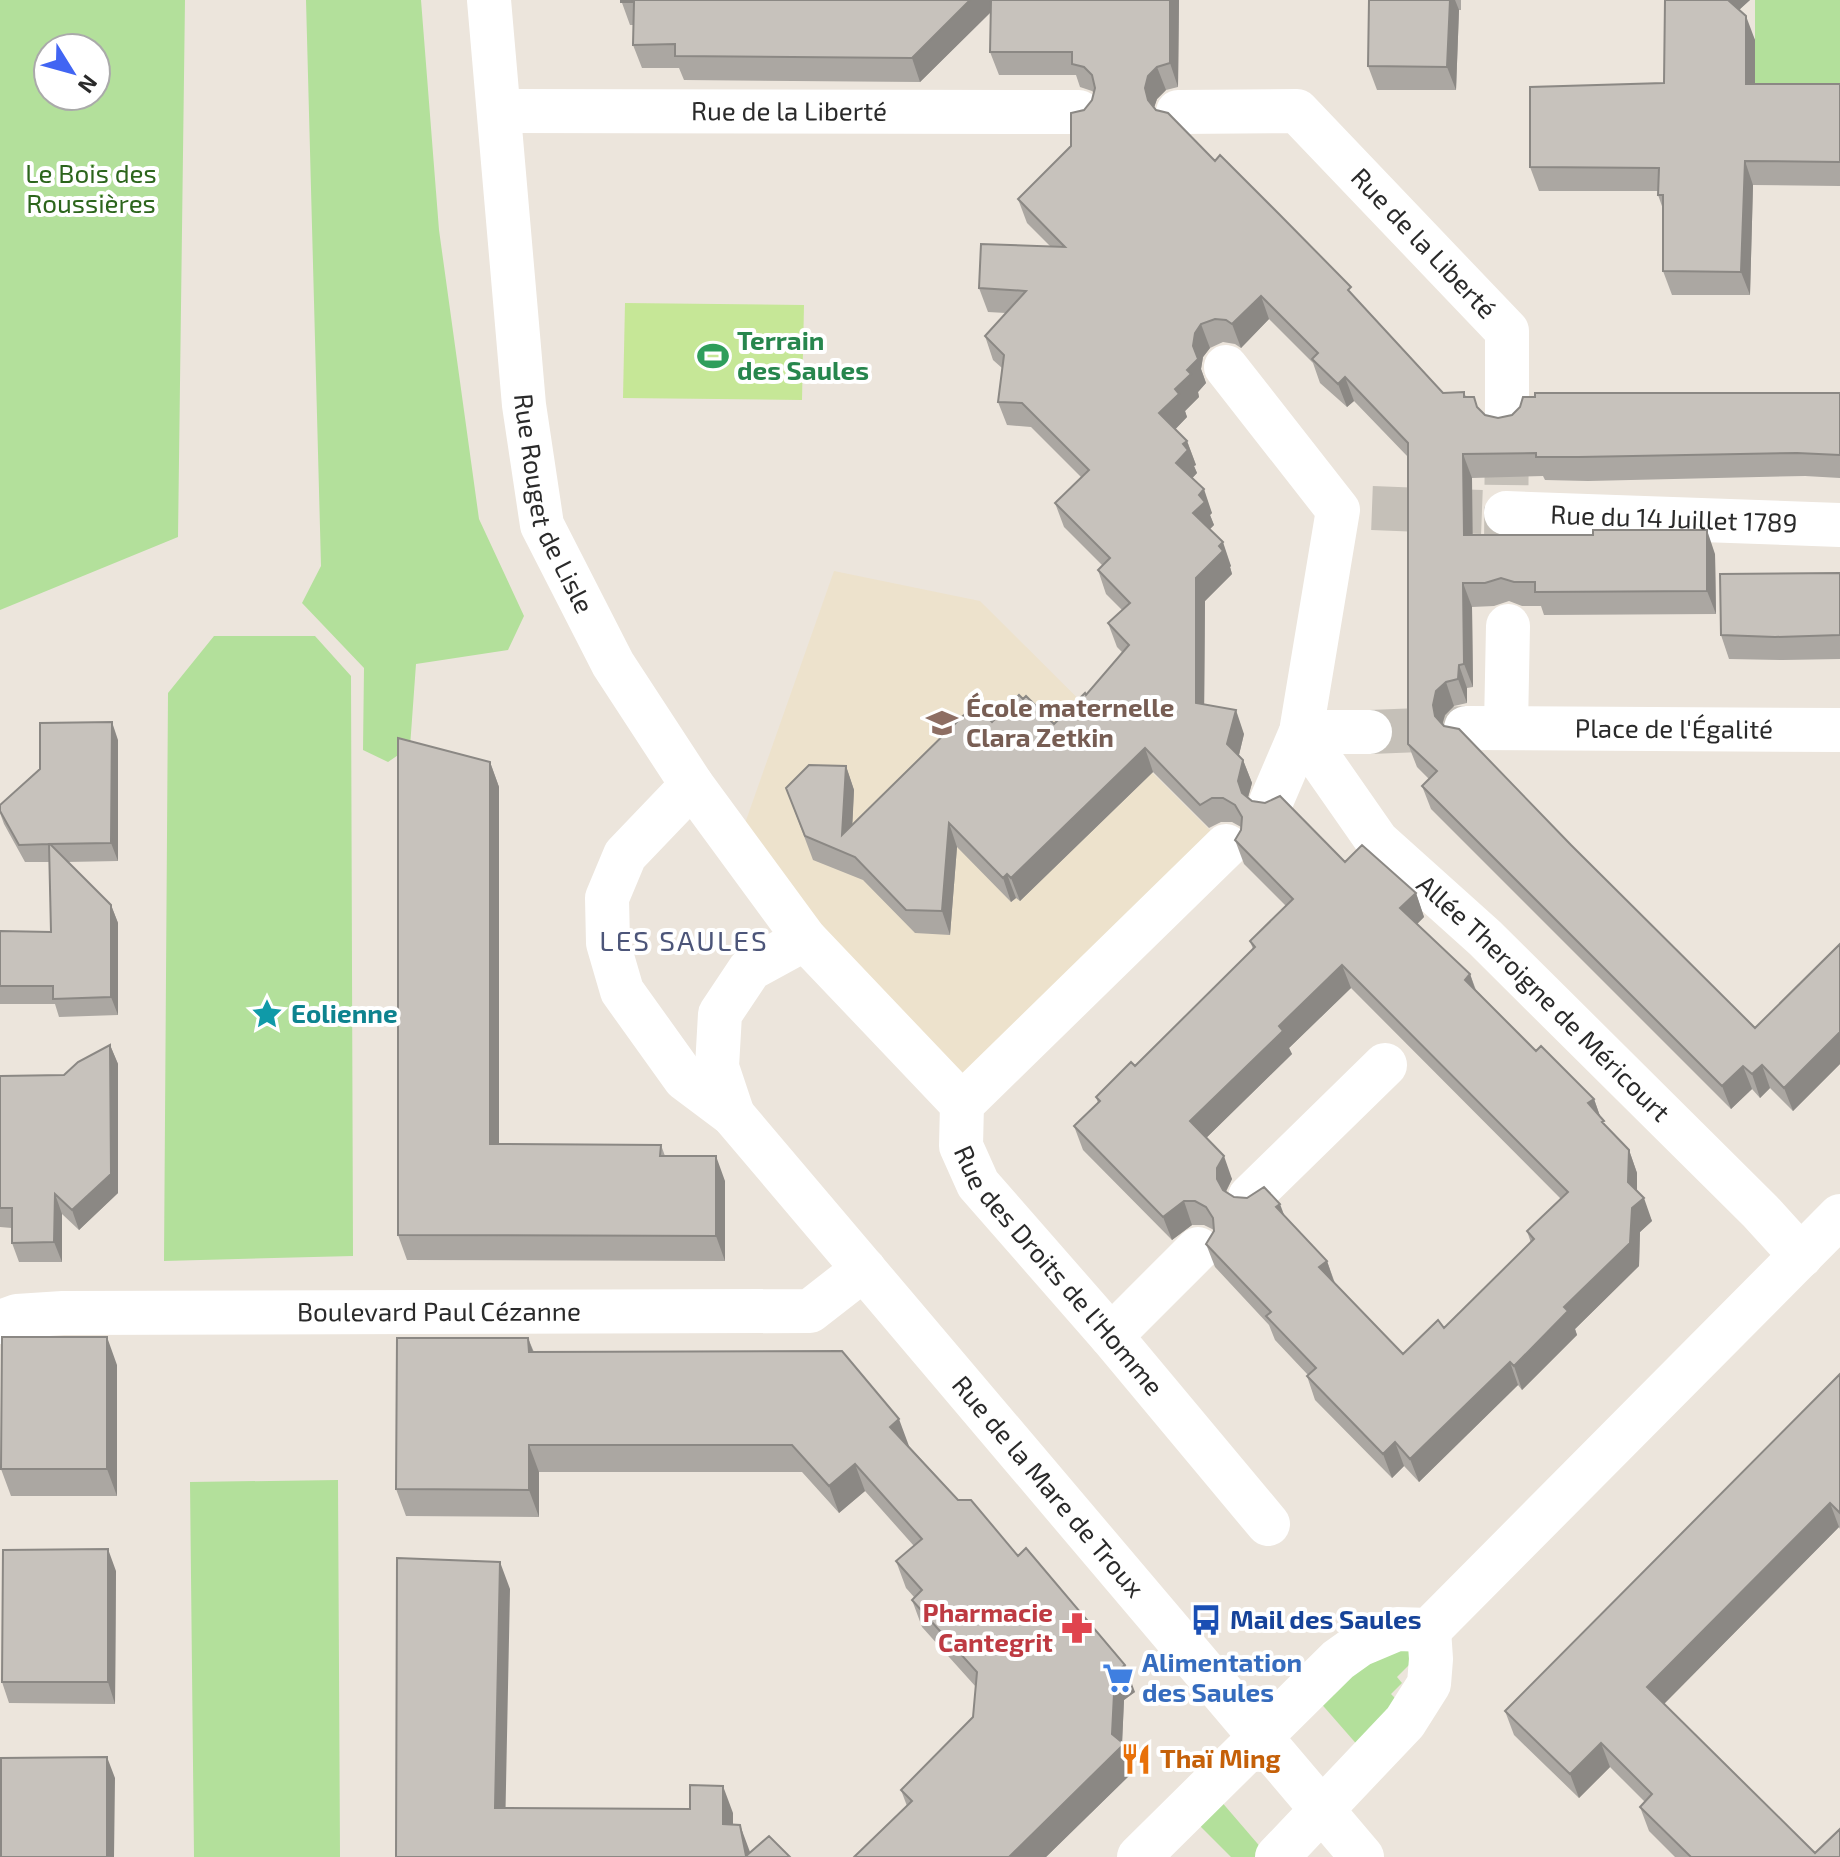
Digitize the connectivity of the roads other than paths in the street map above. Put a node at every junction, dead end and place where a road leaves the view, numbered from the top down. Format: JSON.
{"nodes":[{"id":1,"x":489,"y":0,"type":"edge"},
{"id":2,"x":499,"y":111,"type":"junction"},
{"id":3,"x":1079,"y":112,"type":"edge"},
{"id":4,"x":1178,"y":112,"type":"dead end"},
{"id":5,"x":1226,"y":367,"type":"dead end"},
{"id":6,"x":1507,"y":417,"type":"tunnel mouth"},
{"id":7,"x":1506,"y":513,"type":"tunnel mouth"},
{"id":8,"x":1840,"y":525,"type":"edge"},
{"id":9,"x":1508,"y":626,"type":"dead end"},
{"id":10,"x":1840,"y":730,"type":"edge"},
{"id":11,"x":1301,"y":732,"type":"junction"},
{"id":12,"x":1370,"y":732,"type":"tunnel mouth"},
{"id":13,"x":692,"y":785,"type":"junction"},
{"id":14,"x":1271,"y":802,"type":"edge"},
{"id":15,"x":1226,"y":846,"type":"dead end"},
{"id":16,"x":805,"y":939,"type":"junction"},
{"id":17,"x":1385,"y":1065,"type":"dead end"},
{"id":18,"x":962,"y":1104,"type":"junction"},
{"id":19,"x":733,"y":1115,"type":"junction"},
{"id":20,"x":1250,"y":1197,"type":"edge"},
{"id":21,"x":1840,"y":1216,"type":"edge"},
{"id":22,"x":1198,"y":1249,"type":"dead end"},
{"id":23,"x":1801,"y":1256,"type":"junction"},
{"id":24,"x":864,"y":1269,"type":"junction"},
{"id":25,"x":0,"y":1322,"type":"edge"},
{"id":26,"x":1111,"y":1336,"type":"junction"},
{"id":27,"x":1268,"y":1524,"type":"dead end"},
{"id":28,"x":1429,"y":1630,"type":"junction"},
{"id":29,"x":1260,"y":1736,"type":"junction"},
{"id":30,"x":1323,"y":1810,"type":"junction"},
{"id":31,"x":1139,"y":1857,"type":"edge"},
{"id":32,"x":1277,"y":1857,"type":"edge"},
{"id":33,"x":1362,"y":1857,"type":"edge"}],
"edges":[{"from":1,"to":2,"type":"street","name":"Rue Rouget de Lisle"},
{"from":2,"to":3,"type":"street","name":"Rue de la Liberté"},
{"from":2,"to":13,"type":"street","name":"Rue Rouget de Lisle"},
{"from":4,"to":6,"type":"street","name":"Rue de la Liberté"},
{"from":5,"to":11,"type":"street"},
{"from":7,"to":8,"type":"street","name":"Rue du 14 Juillet 1789"},
{"from":9,"to":10,"type":"street","name":"Place de l'Égalité"},
{"from":11,"to":12,"type":"street"},
{"from":11,"to":14,"type":"street"},
{"from":11,"to":23,"type":"street","name":"Allée Theroigne de Méricourt"},
{"from":13,"to":16,"type":"street","name":"Rue Rouget de Lisle"},
{"from":13,"to":19,"type":"street","name":"Rue de la Mare de Troux"},
{"from":15,"to":18,"type":"street","name":"Rue des Droits de l'Homme"},
{"from":16,"to":18,"type":"street","name":"Rue Rouget de Lisle"},
{"from":16,"to":19,"type":"street","name":"Rue de la Mare de Troux"},
{"from":17,"to":20,"type":"street"},
{"from":18,"to":26,"type":"street","name":"Rue des Droits de l'Homme"},
{"from":19,"to":24,"type":"street","name":"Rue de la Mare de Troux"},
{"from":21,"to":23,"type":"street"},
{"from":22,"to":26,"type":"street"},
{"from":23,"to":28,"type":"street"},
{"from":24,"to":25,"type":"street","name":"Boulevard Paul Cézanne"},
{"from":24,"to":29,"type":"street","name":"Rue de la Mare de Troux"},
{"from":26,"to":27,"type":"street","name":"Rue des Droits de l'Homme"},
{"from":28,"to":29,"type":"street"},
{"from":28,"to":30,"type":"street"},
{"from":29,"to":30,"type":"street","name":"Rue de la Mare de Troux"},
{"from":29,"to":31,"type":"street"},
{"from":30,"to":32,"type":"street"},
{"from":30,"to":33,"type":"street","name":"Rue de la Mare de Troux"}]}
